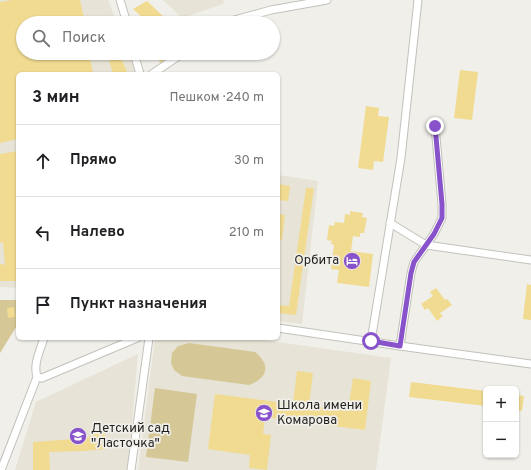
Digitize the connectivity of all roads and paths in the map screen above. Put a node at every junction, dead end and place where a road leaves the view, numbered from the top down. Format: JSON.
{"nodes":[{"id":1,"x":120,"y":0,"type":"edge"},
{"id":2,"x":326,"y":0,"type":"edge"},
{"id":3,"x":418,"y":0,"type":"edge"},
{"id":4,"x":124,"y":16,"type":"edge"},
{"id":5,"x":249,"y":16,"type":"edge"},
{"id":6,"x":136,"y":60,"type":"edge"},
{"id":7,"x":173,"y":60,"type":"edge"},
{"id":8,"x":139,"y":72,"type":"edge"},
{"id":9,"x":155,"y":72,"type":"edge"},
{"id":10,"x":435,"y":126,"type":"dead end"},
{"id":11,"x":390,"y":223,"type":"junction"},
{"id":12,"x":426,"y":245,"type":"junction"},
{"id":13,"x":531,"y":260,"type":"edge"},
{"id":14,"x":280,"y":328,"type":"edge"},
{"id":15,"x":43,"y":340,"type":"edge"},
{"id":16,"x":132,"y":340,"type":"edge"},
{"id":17,"x":149,"y":340,"type":"edge"},
{"id":18,"x":371,"y":341,"type":"junction"},
{"id":19,"x":400,"y":346,"type":"junction"},
{"id":20,"x":531,"y":364,"type":"edge"},
{"id":21,"x":37,"y":377,"type":"junction"},
{"id":22,"x":1,"y":470,"type":"edge"},
{"id":23,"x":131,"y":470,"type":"edge"}],
"edges":[{"from":1,"to":4,"type":"street"},
{"from":2,"to":5,"type":"street"},
{"from":3,"to":11,"type":"street"},
{"from":6,"to":8,"type":"street"},
{"from":7,"to":9,"type":"street"},
{"from":10,"to":12,"type":"street"},
{"from":11,"to":12,"type":"street"},
{"from":11,"to":18,"type":"street"},
{"from":12,"to":13,"type":"street"},
{"from":12,"to":19,"type":"street"},
{"from":14,"to":18,"type":"street"},
{"from":15,"to":21,"type":"street"},
{"from":16,"to":21,"type":"street"},
{"from":17,"to":23,"type":"street"},
{"from":18,"to":19,"type":"street"},
{"from":19,"to":20,"type":"street"},
{"from":21,"to":22,"type":"street"}]}
